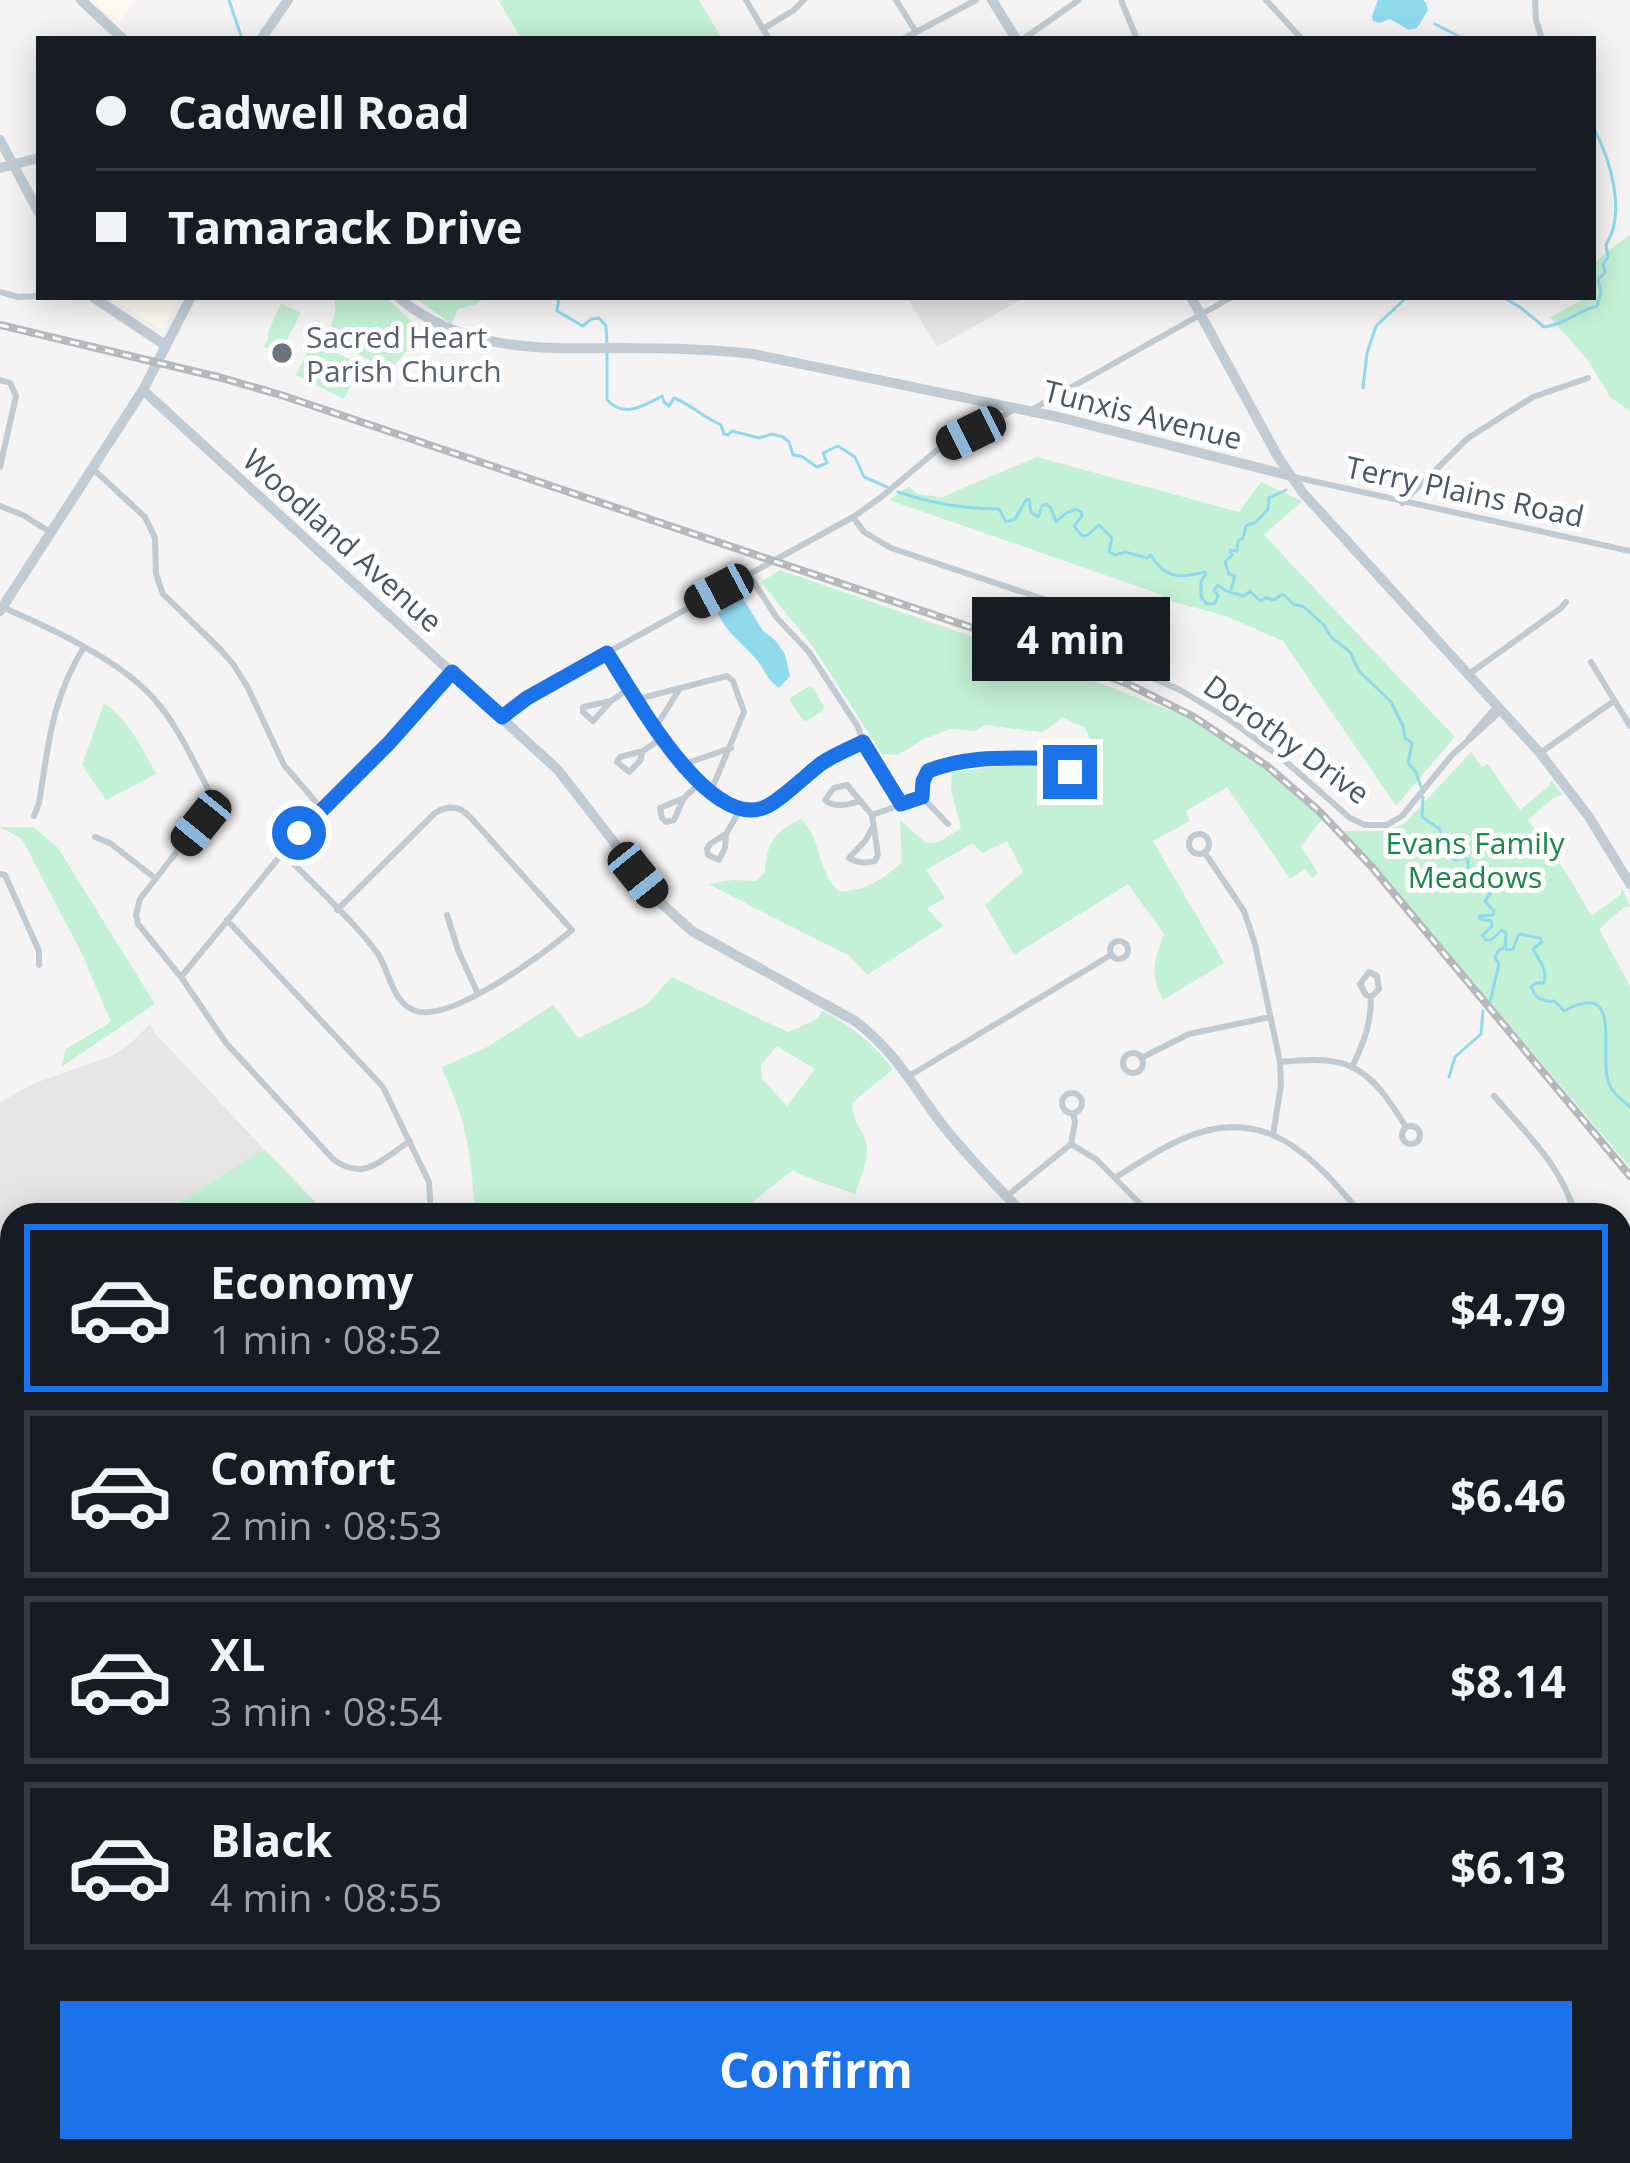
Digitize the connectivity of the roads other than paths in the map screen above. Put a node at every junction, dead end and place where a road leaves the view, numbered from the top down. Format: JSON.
{"nodes":[{"id":1,"x":81,"y":0,"type":"edge"},
{"id":2,"x":288,"y":0,"type":"edge"},
{"id":3,"x":746,"y":0,"type":"edge"},
{"id":4,"x":804,"y":0,"type":"edge"},
{"id":5,"x":896,"y":0,"type":"edge"},
{"id":6,"x":976,"y":0,"type":"edge"},
{"id":7,"x":992,"y":0,"type":"edge"},
{"id":8,"x":1079,"y":0,"type":"edge"},
{"id":9,"x":1121,"y":0,"type":"edge"},
{"id":10,"x":1266,"y":0,"type":"edge"},
{"id":11,"x":1535,"y":0,"type":"edge"},
{"id":12,"x":764,"y":29,"type":"junction"},
{"id":13,"x":916,"y":32,"type":"junction"},
{"id":14,"x":120,"y":36,"type":"edge"},
{"id":15,"x":263,"y":36,"type":"edge"},
{"id":16,"x":768,"y":36,"type":"edge"},
{"id":17,"x":909,"y":36,"type":"edge"},
{"id":18,"x":1017,"y":36,"type":"edge"},
{"id":19,"x":1024,"y":36,"type":"edge"},
{"id":20,"x":1136,"y":36,"type":"edge"},
{"id":21,"x":1299,"y":36,"type":"edge"},
{"id":22,"x":1541,"y":36,"type":"edge"},
{"id":23,"x":0,"y":140,"type":"edge"},
{"id":24,"x":36,"y":159,"type":"edge"},
{"id":25,"x":7,"y":167,"type":"edge"},
{"id":26,"x":36,"y":209,"type":"edge"},
{"id":27,"x":0,"y":292,"type":"edge"},
{"id":28,"x":36,"y":296,"type":"edge"},
{"id":29,"x":98,"y":300,"type":"edge"},
{"id":30,"x":188,"y":300,"type":"edge"},
{"id":31,"x":402,"y":300,"type":"edge"},
{"id":32,"x":1193,"y":300,"type":"edge"},
{"id":33,"x":1226,"y":300,"type":"edge"},
{"id":34,"x":1201,"y":313,"type":"junction"},
{"id":35,"x":165,"y":345,"type":"junction"},
{"id":36,"x":1588,"y":378,"type":"dead end"},
{"id":37,"x":0,"y":380,"type":"edge"},
{"id":38,"x":142,"y":390,"type":"junction"},
{"id":39,"x":1023,"y":410,"type":"junction"},
{"id":40,"x":1240,"y":462,"type":"junction"},
{"id":41,"x":0,"y":467,"type":"edge"},
{"id":42,"x":93,"y":469,"type":"junction"},
{"id":43,"x":1291,"y":476,"type":"junction"},
{"id":44,"x":1303,"y":494,"type":"junction"},
{"id":45,"x":1402,"y":503,"type":"junction"},
{"id":46,"x":0,"y":506,"type":"edge"},
{"id":47,"x":853,"y":517,"type":"junction"},
{"id":48,"x":50,"y":532,"type":"junction"},
{"id":49,"x":1630,"y":551,"type":"edge"},
{"id":50,"x":749,"y":575,"type":"junction"},
{"id":51,"x":1566,"y":602,"type":"dead end"},
{"id":52,"x":1,"y":609,"type":"edge"},
{"id":53,"x":1100,"y":618,"type":"dead end"},
{"id":54,"x":84,"y":647,"type":"junction"},
{"id":55,"x":607,"y":653,"type":"junction"},
{"id":56,"x":1125,"y":656,"type":"dead end"},
{"id":57,"x":1591,"y":662,"type":"dead end"},
{"id":58,"x":452,"y":672,"type":"junction"},
{"id":59,"x":1469,"y":674,"type":"junction"},
{"id":60,"x":630,"y":688,"type":"junction"},
{"id":61,"x":680,"y":689,"type":"junction"},
{"id":62,"x":636,"y":699,"type":"junction"},
{"id":63,"x":611,"y":700,"type":"dead end"},
{"id":64,"x":1614,"y":701,"type":"junction"},
{"id":65,"x":1500,"y":708,"type":"junction"},
{"id":66,"x":502,"y":717,"type":"junction"},
{"id":67,"x":1630,"y":726,"type":"edge"},
{"id":68,"x":655,"y":728,"type":"junction"},
{"id":69,"x":662,"y":738,"type":"junction"},
{"id":70,"x":863,"y":742,"type":"junction"},
{"id":71,"x":731,"y":748,"type":"junction"},
{"id":72,"x":643,"y":751,"type":"dead end"},
{"id":73,"x":1540,"y":753,"type":"junction"},
{"id":74,"x":1058,"y":758,"type":"dead end"},
{"id":75,"x":684,"y":764,"type":"junction"},
{"id":76,"x":700,"y":783,"type":"junction"},
{"id":77,"x":711,"y":791,"type":"junction"},
{"id":78,"x":922,"y":797,"type":"junction"},
{"id":79,"x":684,"y":798,"type":"junction"},
{"id":80,"x":862,"y":801,"type":"junction"},
{"id":81,"x":901,"y":804,"type":"junction"},
{"id":82,"x":322,"y":809,"type":"junction"},
{"id":83,"x":740,"y":810,"type":"junction"},
{"id":84,"x":872,"y":815,"type":"junction"},
{"id":85,"x":34,"y":816,"type":"dead end"},
{"id":86,"x":948,"y":824,"type":"dead end"},
{"id":87,"x":873,"y":827,"type":"junction"},
{"id":88,"x":726,"y":834,"type":"dead end"},
{"id":89,"x":95,"y":837,"type":"dead end"},
{"id":90,"x":283,"y":853,"type":"junction"},
{"id":91,"x":1205,"y":853,"type":"dead end"},
{"id":92,"x":0,"y":874,"type":"edge"},
{"id":93,"x":155,"y":879,"type":"junction"},
{"id":94,"x":1630,"y":884,"type":"edge"},
{"id":95,"x":337,"y":910,"type":"junction"},
{"id":96,"x":447,"y":915,"type":"dead end"},
{"id":97,"x":227,"y":920,"type":"junction"},
{"id":98,"x":1111,"y":955,"type":"dead end"},
{"id":99,"x":38,"y":965,"type":"dead end"},
{"id":100,"x":181,"y":977,"type":"junction"},
{"id":101,"x":478,"y":994,"type":"junction"},
{"id":102,"x":1371,"y":997,"type":"dead end"},
{"id":103,"x":1270,"y":1017,"type":"junction"},
{"id":104,"x":1141,"y":1058,"type":"dead end"},
{"id":105,"x":1280,"y":1062,"type":"junction"},
{"id":106,"x":1353,"y":1065,"type":"junction"},
{"id":107,"x":909,"y":1076,"type":"junction"},
{"id":108,"x":1494,"y":1096,"type":"dead end"},
{"id":109,"x":1073,"y":1113,"type":"dead end"},
{"id":110,"x":1406,"y":1127,"type":"dead end"},
{"id":111,"x":1273,"y":1135,"type":"junction"},
{"id":112,"x":410,"y":1141,"type":"junction"},
{"id":113,"x":1071,"y":1144,"type":"junction"},
{"id":114,"x":1115,"y":1178,"type":"junction"},
{"id":115,"x":1007,"y":1196,"type":"junction"},
{"id":116,"x":430,"y":1203,"type":"edge"},
{"id":117,"x":1014,"y":1203,"type":"edge"},
{"id":118,"x":1139,"y":1203,"type":"edge"},
{"id":119,"x":1351,"y":1203,"type":"edge"},
{"id":120,"x":1572,"y":1203,"type":"edge"}],
"edges":[{"from":1,"to":14,"type":"street"},
{"from":2,"to":15,"type":"street"},
{"from":3,"to":12,"type":"street"},
{"from":4,"to":12,"type":"street"},
{"from":5,"to":13,"type":"street"},
{"from":6,"to":13,"type":"street"},
{"from":7,"to":18,"type":"street"},
{"from":8,"to":19,"type":"street"},
{"from":9,"to":20,"type":"street"},
{"from":10,"to":21,"type":"street"},
{"from":11,"to":22,"type":"street"},
{"from":12,"to":16,"type":"street"},
{"from":13,"to":17,"type":"street"},
{"from":23,"to":25,"type":"street"},
{"from":24,"to":25,"type":"street"},
{"from":25,"to":26,"type":"street"},
{"from":27,"to":28,"type":"street"},
{"from":29,"to":35,"type":"street"},
{"from":30,"to":35,"type":"street"},
{"from":31,"to":39,"type":"street","name":"Tunxis Avenue"},
{"from":32,"to":34,"type":"street"},
{"from":33,"to":34,"type":"street"},
{"from":34,"to":39,"type":"street"},
{"from":34,"to":43,"type":"street"},
{"from":35,"to":38,"type":"street"},
{"from":36,"to":45,"type":"street"},
{"from":37,"to":41,"type":"street"},
{"from":38,"to":42,"type":"street"},
{"from":38,"to":58,"type":"street","name":"Woodland Avenue"},
{"from":39,"to":40,"type":"street","name":"Tunxis Avenue"},
{"from":39,"to":47,"type":"street"},
{"from":40,"to":43,"type":"street","name":"Tunxis Avenue"},
{"from":40,"to":44,"type":"street"},
{"from":42,"to":48,"type":"street"},
{"from":42,"to":82,"type":"street"},
{"from":43,"to":44,"type":"street"},
{"from":43,"to":45,"type":"street","name":"Terry Plains Road"},
{"from":44,"to":59,"type":"street"},
{"from":45,"to":49,"type":"street","name":"Terry Plains Road"},
{"from":46,"to":48,"type":"street"},
{"from":47,"to":50,"type":"street"},
{"from":47,"to":53,"type":"street"},
{"from":48,"to":52,"type":"street"},
{"from":50,"to":55,"type":"street"},
{"from":50,"to":70,"type":"street"},
{"from":51,"to":59,"type":"street"},
{"from":52,"to":54,"type":"street"},
{"from":54,"to":85,"type":"street"},
{"from":54,"to":93,"type":"street"},
{"from":55,"to":60,"type":"street"},
{"from":55,"to":66,"type":"street"},
{"from":56,"to":65,"type":"street","name":"Dorothy Drive"},
{"from":57,"to":64,"type":"street"},
{"from":58,"to":66,"type":"street","name":"Woodland Avenue"},
{"from":58,"to":82,"type":"street"},
{"from":59,"to":65,"type":"street"},
{"from":60,"to":62,"type":"street"},
{"from":60,"to":63,"type":"street"},
{"from":61,"to":62,"type":"street"},
{"from":61,"to":68,"type":"street"},
{"from":61,"to":71,"type":"street"},
{"from":62,"to":68,"type":"street"},
{"from":64,"to":67,"type":"street"},
{"from":64,"to":73,"type":"street"},
{"from":65,"to":73,"type":"street"},
{"from":66,"to":107,"type":"street","name":"Woodland Avenue"},
{"from":68,"to":69,"type":"street"},
{"from":69,"to":72,"type":"street"},
{"from":69,"to":75,"type":"street"},
{"from":70,"to":81,"type":"street"},
{"from":70,"to":83,"type":"street"},
{"from":71,"to":75,"type":"street"},
{"from":71,"to":77,"type":"street"},
{"from":73,"to":94,"type":"street"},
{"from":74,"to":78,"type":"street"},
{"from":75,"to":76,"type":"street"},
{"from":76,"to":77,"type":"street"},
{"from":76,"to":79,"type":"street"},
{"from":77,"to":83,"type":"street"},
{"from":78,"to":81,"type":"street"},
{"from":78,"to":86,"type":"street"},
{"from":79,"to":79,"type":"street"},
{"from":80,"to":80,"type":"street"},
{"from":80,"to":84,"type":"street"},
{"from":81,"to":84,"type":"street"},
{"from":82,"to":90,"type":"street"},
{"from":83,"to":88,"type":"street"},
{"from":84,"to":87,"type":"street"},
{"from":87,"to":87,"type":"street"},
{"from":89,"to":93,"type":"street"},
{"from":90,"to":95,"type":"street"},
{"from":90,"to":97,"type":"street"},
{"from":91,"to":103,"type":"street"},
{"from":92,"to":99,"type":"street"},
{"from":93,"to":100,"type":"street"},
{"from":95,"to":101,"type":"street"},
{"from":95,"to":101,"type":"street"},
{"from":96,"to":101,"type":"street"},
{"from":97,"to":100,"type":"street"},
{"from":97,"to":112,"type":"street"},
{"from":98,"to":107,"type":"street"},
{"from":100,"to":112,"type":"street"},
{"from":102,"to":106,"type":"street"},
{"from":103,"to":104,"type":"street"},
{"from":103,"to":105,"type":"street"},
{"from":105,"to":106,"type":"street"},
{"from":105,"to":111,"type":"street"},
{"from":106,"to":110,"type":"street"},
{"from":107,"to":115,"type":"street","name":"Woodland Avenue"},
{"from":108,"to":120,"type":"street"},
{"from":109,"to":113,"type":"street"},
{"from":111,"to":114,"type":"street"},
{"from":111,"to":119,"type":"street"},
{"from":112,"to":116,"type":"street"},
{"from":113,"to":114,"type":"street"},
{"from":113,"to":115,"type":"street"},
{"from":114,"to":118,"type":"street"},
{"from":115,"to":117,"type":"street","name":"Woodland Avenue"}]}
